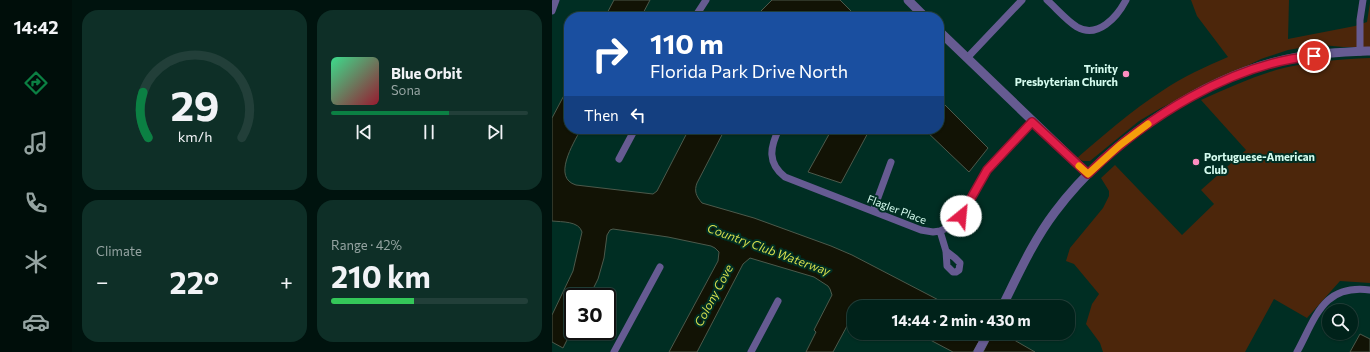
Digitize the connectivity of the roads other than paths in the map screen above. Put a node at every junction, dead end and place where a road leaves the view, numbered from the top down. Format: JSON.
{"nodes":[{"id":1,"x":556,"y":0,"type":"edge"},
{"id":2,"x":706,"y":0,"type":"edge"},
{"id":3,"x":908,"y":0,"type":"edge"},
{"id":4,"x":1022,"y":0,"type":"edge"},
{"id":5,"x":1047,"y":0,"type":"edge"},
{"id":6,"x":1126,"y":0,"type":"edge"},
{"id":7,"x":1362,"y":0,"type":"edge"},
{"id":8,"x":552,"y":11,"type":"edge"},
{"id":9,"x":698,"y":12,"type":"edge"},
{"id":10,"x":920,"y":12,"type":"edge"},
{"id":11,"x":944,"y":36,"type":"edge"},
{"id":12,"x":1370,"y":51,"type":"edge"},
{"id":13,"x":1360,"y":52,"type":"junction"},
{"id":14,"x":967,"y":58,"type":"junction"},
{"id":15,"x":1032,"y":122,"type":"junction"},
{"id":16,"x":632,"y":134,"type":"edge"},
{"id":17,"x":777,"y":134,"type":"edge"},
{"id":18,"x":619,"y":159,"type":"dead end"},
{"id":19,"x":891,"y":162,"type":"dead end"},
{"id":20,"x":1088,"y":174,"type":"junction"},
{"id":21,"x":873,"y":211,"type":"junction"},
{"id":22,"x":940,"y":231,"type":"junction"},
{"id":23,"x":946,"y":251,"type":"dead end"},
{"id":24,"x":660,"y":267,"type":"dead end"},
{"id":25,"x":1370,"y":290,"type":"edge"},
{"id":26,"x":1005,"y":300,"type":"edge"},
{"id":27,"x":778,"y":301,"type":"dead end"},
{"id":28,"x":984,"y":340,"type":"edge"},
{"id":29,"x":614,"y":352,"type":"edge"},
{"id":30,"x":751,"y":352,"type":"edge"},
{"id":31,"x":978,"y":352,"type":"edge"},
{"id":32,"x":1297,"y":352,"type":"edge"}],
"edges":[{"from":1,"to":8,"type":"street"},
{"from":2,"to":9,"type":"street"},
{"from":3,"to":10,"type":"street"},
{"from":4,"to":14,"type":"street"},
{"from":5,"to":6,"type":"street"},
{"from":7,"to":13,"type":"street"},
{"from":11,"to":14,"type":"street"},
{"from":12,"to":13,"type":"street"},
{"from":13,"to":20,"type":"street"},
{"from":14,"to":15,"type":"street"},
{"from":15,"to":20,"type":"street"},
{"from":15,"to":22,"type":"street"},
{"from":16,"to":18,"type":"street"},
{"from":17,"to":21,"type":"street","name":"Flagler Place"},
{"from":19,"to":21,"type":"street"},
{"from":20,"to":26,"type":"street"},
{"from":21,"to":22,"type":"street","name":"Flagler Place"},
{"from":22,"to":23,"type":"street"},
{"from":24,"to":29,"type":"street"},
{"from":25,"to":32,"type":"street"},
{"from":27,"to":30,"type":"street"},
{"from":28,"to":31,"type":"street"}]}
